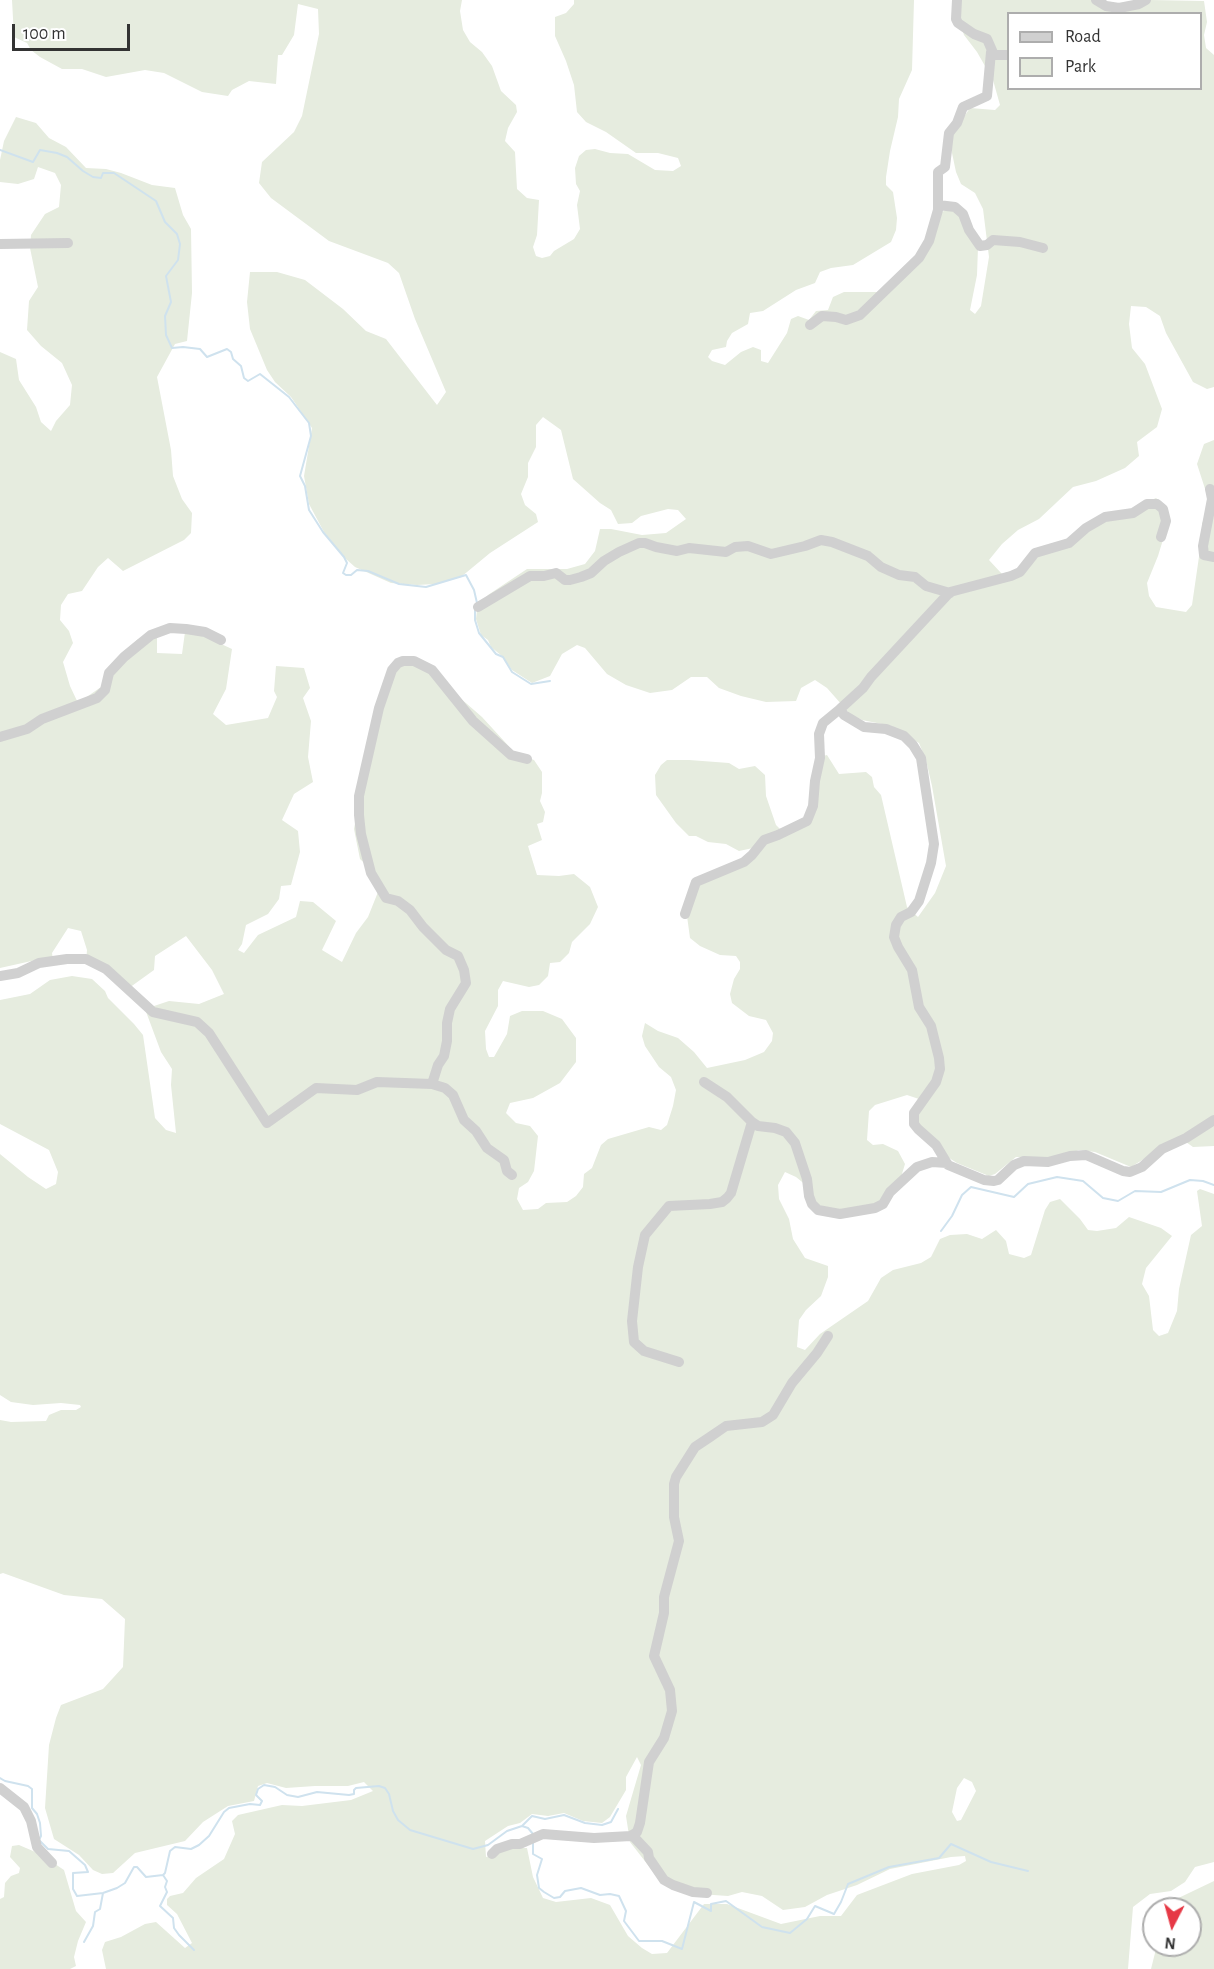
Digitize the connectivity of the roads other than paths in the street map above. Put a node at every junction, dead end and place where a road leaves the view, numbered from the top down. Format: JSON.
{"nodes":[{"id":1,"x":957,"y":0,"type":"edge"},
{"id":2,"x":1096,"y":0,"type":"edge"},
{"id":3,"x":1146,"y":0,"type":"edge"},
{"id":4,"x":992,"y":52,"type":"junction"},
{"id":5,"x":1007,"y":55,"type":"edge"},
{"id":6,"x":938,"y":205,"type":"junction"},
{"id":7,"x":68,"y":243,"type":"dead end"},
{"id":8,"x":0,"y":244,"type":"edge"},
{"id":9,"x":1043,"y":248,"type":"dead end"},
{"id":10,"x":810,"y":325,"type":"dead end"},
{"id":11,"x":1210,"y":489,"type":"dead end"},
{"id":12,"x":1161,"y":537,"type":"dead end"},
{"id":13,"x":1214,"y":557,"type":"edge"},
{"id":14,"x":950,"y":593,"type":"junction"},
{"id":15,"x":478,"y":607,"type":"dead end"},
{"id":16,"x":221,"y":640,"type":"dead end"},
{"id":17,"x":840,"y":709,"type":"junction"},
{"id":18,"x":0,"y":737,"type":"edge"},
{"id":19,"x":527,"y":759,"type":"dead end"},
{"id":20,"x":685,"y":914,"type":"dead end"},
{"id":21,"x":0,"y":976,"type":"edge"},
{"id":22,"x":704,"y":1082,"type":"dead end"},
{"id":23,"x":432,"y":1084,"type":"junction"},
{"id":24,"x":1214,"y":1120,"type":"edge"},
{"id":25,"x":752,"y":1122,"type":"junction"},
{"id":26,"x":947,"y":1163,"type":"junction"},
{"id":27,"x":512,"y":1175,"type":"dead end"},
{"id":28,"x":828,"y":1336,"type":"dead end"},
{"id":29,"x":679,"y":1362,"type":"dead end"},
{"id":30,"x":0,"y":1788,"type":"edge"},
{"id":31,"x":632,"y":1835,"type":"junction"},
{"id":32,"x":492,"y":1854,"type":"dead end"},
{"id":33,"x":52,"y":1863,"type":"dead end"},
{"id":34,"x":707,"y":1893,"type":"dead end"}],
"edges":[{"from":1,"to":4,"type":"street"},
{"from":2,"to":3,"type":"street"},
{"from":4,"to":5,"type":"street"},
{"from":4,"to":6,"type":"street"},
{"from":6,"to":9,"type":"street"},
{"from":6,"to":10,"type":"street"},
{"from":7,"to":8,"type":"street"},
{"from":11,"to":13,"type":"street"},
{"from":12,"to":14,"type":"street"},
{"from":14,"to":15,"type":"street"},
{"from":14,"to":17,"type":"street"},
{"from":16,"to":18,"type":"street"},
{"from":17,"to":20,"type":"street"},
{"from":17,"to":26,"type":"street"},
{"from":19,"to":23,"type":"street"},
{"from":21,"to":23,"type":"street"},
{"from":22,"to":25,"type":"street"},
{"from":23,"to":27,"type":"street"},
{"from":24,"to":26,"type":"street"},
{"from":25,"to":26,"type":"street"},
{"from":25,"to":29,"type":"street"},
{"from":28,"to":31,"type":"street"},
{"from":30,"to":33,"type":"street"},
{"from":31,"to":32,"type":"street"},
{"from":31,"to":34,"type":"street"}]}
